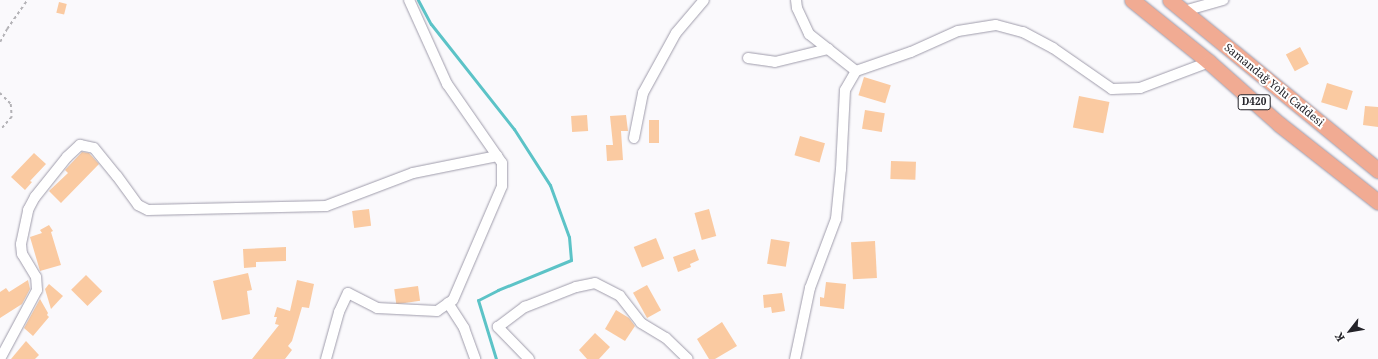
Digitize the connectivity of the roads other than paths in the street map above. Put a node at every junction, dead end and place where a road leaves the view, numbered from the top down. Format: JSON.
{"nodes":[{"id":1,"x":409,"y":0,"type":"edge"},
{"id":2,"x":704,"y":0,"type":"edge"},
{"id":3,"x":796,"y":0,"type":"edge"},
{"id":4,"x":1132,"y":0,"type":"edge"},
{"id":5,"x":1170,"y":0,"type":"edge"},
{"id":6,"x":1223,"y":0,"type":"edge"},
{"id":7,"x":1184,"y":11,"type":"junction"},
{"id":8,"x":828,"y":49,"type":"junction"},
{"id":9,"x":748,"y":58,"type":"dead end"},
{"id":10,"x":1209,"y":62,"type":"junction"},
{"id":11,"x":856,"y":71,"type":"junction"},
{"id":12,"x":634,"y":138,"type":"dead end"},
{"id":13,"x":497,"y":156,"type":"junction"},
{"id":14,"x":1378,"y":170,"type":"edge"},
{"id":15,"x":1378,"y":202,"type":"edge"},
{"id":16,"x":448,"y":303,"type":"junction"},
{"id":17,"x":0,"y":359,"type":"edge"},
{"id":18,"x":326,"y":359,"type":"edge"},
{"id":19,"x":475,"y":359,"type":"edge"},
{"id":20,"x":529,"y":359,"type":"edge"},
{"id":21,"x":688,"y":359,"type":"edge"},
{"id":22,"x":795,"y":359,"type":"edge"}],
"edges":[{"from":1,"to":13,"type":"street"},
{"from":2,"to":12,"type":"street"},
{"from":3,"to":8,"type":"street"},
{"from":4,"to":10,"type":"highway","name":"Samandağ Yolu Caddesi","number":"D420"},
{"from":5,"to":7,"type":"highway","name":"Samandağ Yolu Caddesi","number":"D420"},
{"from":6,"to":7,"type":"street"},
{"from":7,"to":14,"type":"highway","name":"Samandağ Yolu Caddesi","number":"D420"},
{"from":8,"to":9,"type":"street"},
{"from":8,"to":11,"type":"street"},
{"from":10,"to":11,"type":"street"},
{"from":10,"to":15,"type":"highway","name":"Samandağ Yolu Caddesi","number":"D420"},
{"from":11,"to":22,"type":"street"},
{"from":13,"to":16,"type":"street"},
{"from":13,"to":17,"type":"street"},
{"from":16,"to":18,"type":"street"},
{"from":16,"to":19,"type":"street"},
{"from":20,"to":21,"type":"street"}]}
